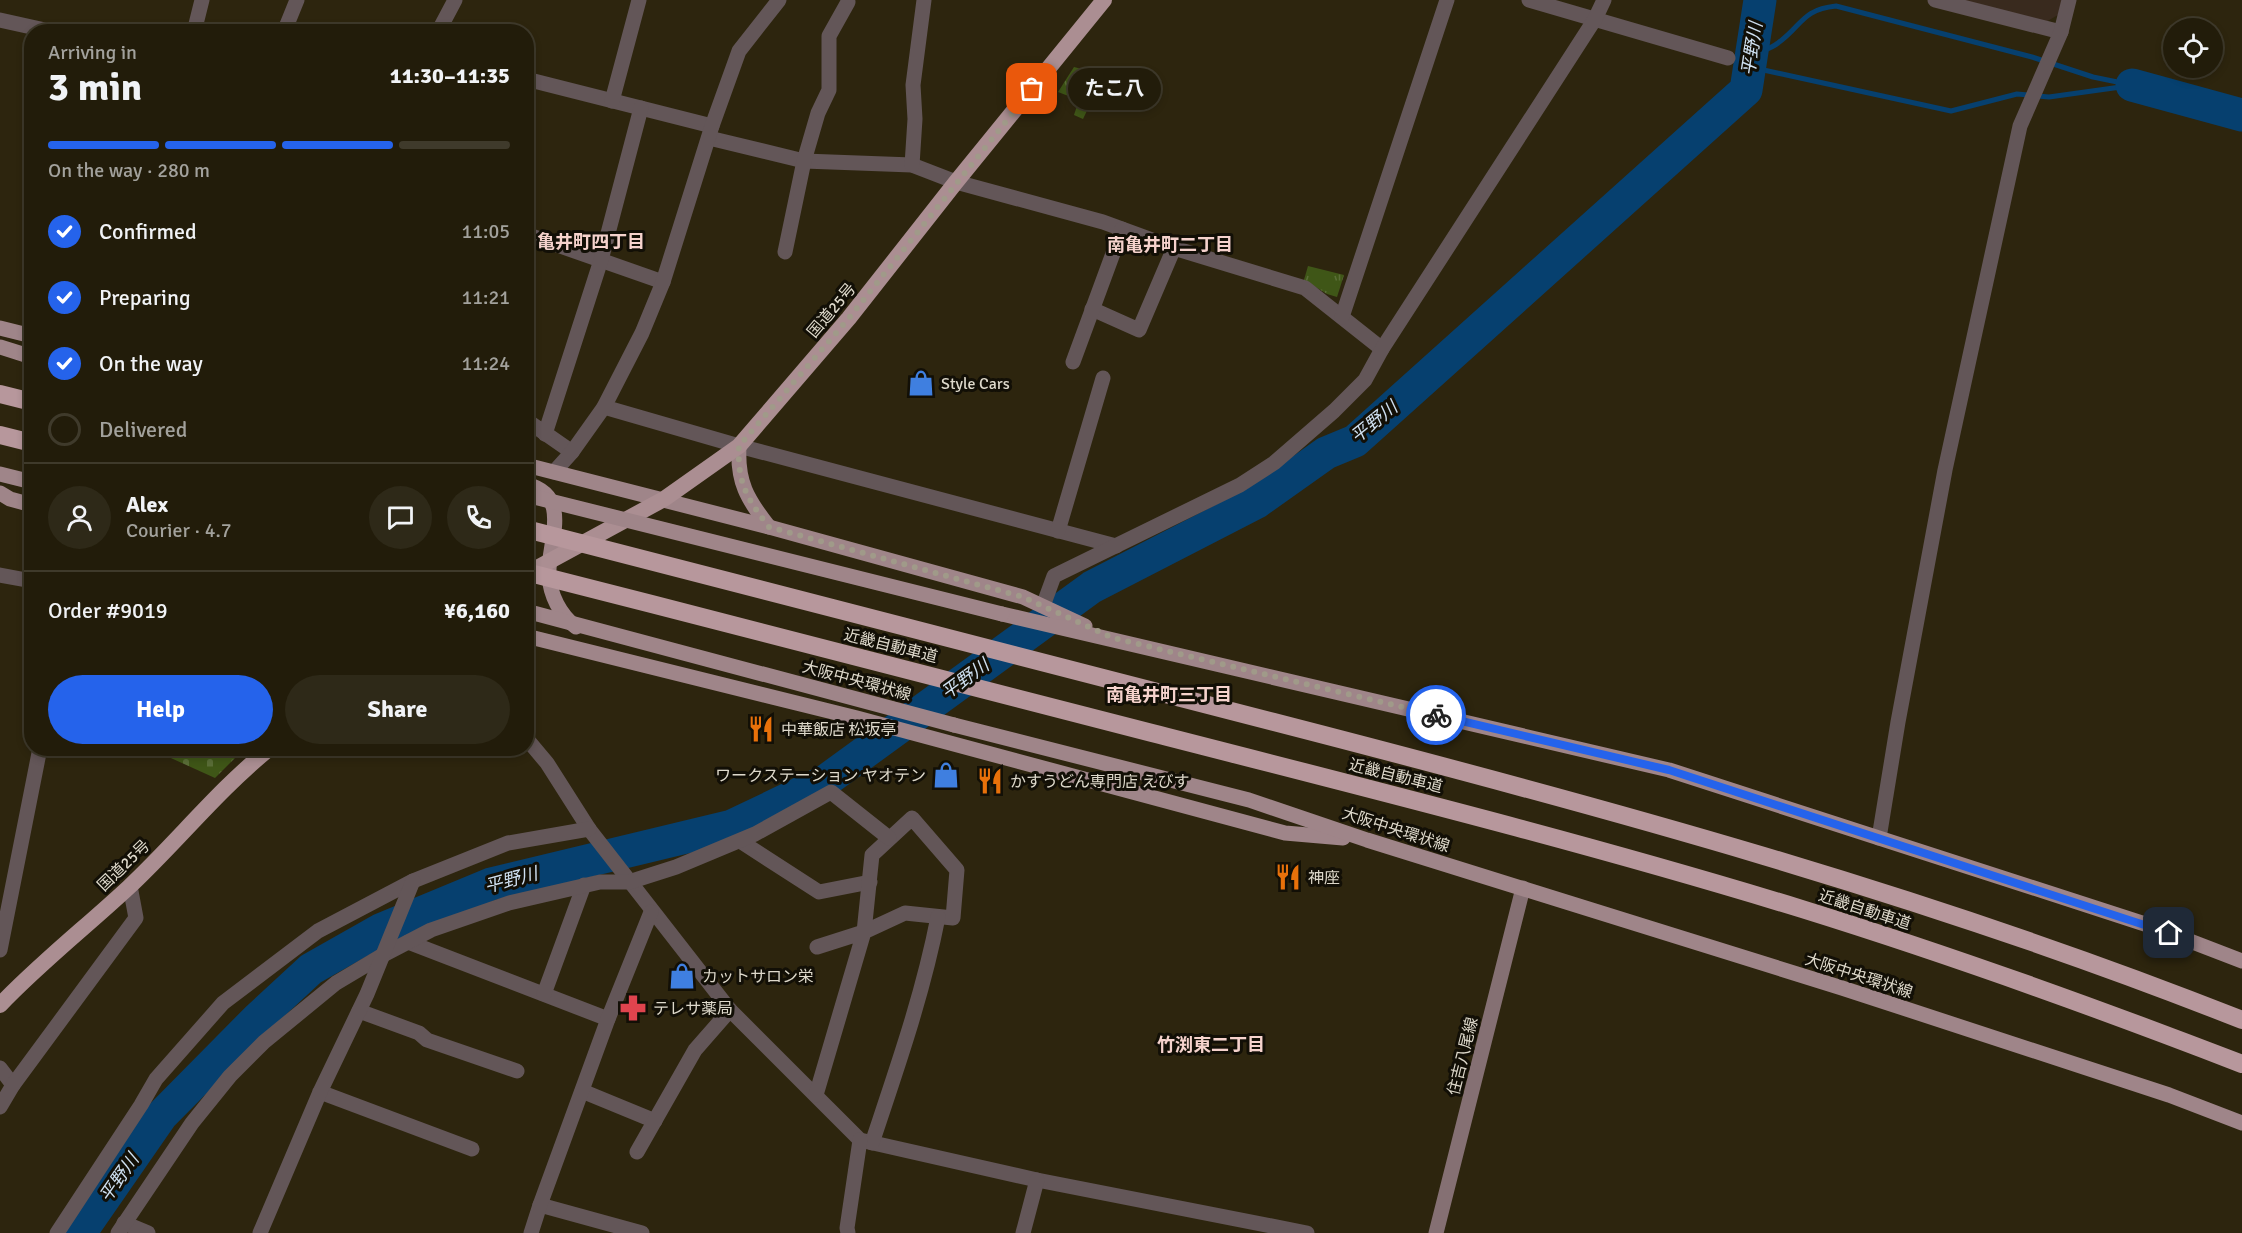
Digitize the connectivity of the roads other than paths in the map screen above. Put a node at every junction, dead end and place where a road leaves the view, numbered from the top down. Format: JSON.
{"nodes":[{"id":1,"x":202,"y":0,"type":"edge"},
{"id":2,"x":297,"y":0,"type":"edge"},
{"id":3,"x":455,"y":0,"type":"edge"},
{"id":4,"x":639,"y":0,"type":"edge"},
{"id":5,"x":779,"y":0,"type":"edge"},
{"id":6,"x":924,"y":0,"type":"edge"},
{"id":7,"x":1104,"y":0,"type":"edge"},
{"id":8,"x":1447,"y":0,"type":"edge"},
{"id":9,"x":1529,"y":0,"type":"edge"},
{"id":10,"x":1604,"y":0,"type":"edge"},
{"id":11,"x":1935,"y":0,"type":"edge"},
{"id":12,"x":2069,"y":0,"type":"edge"},
{"id":13,"x":848,"y":2,"type":"dead end"},
{"id":14,"x":1595,"y":19,"type":"junction"},
{"id":15,"x":0,"y":20,"type":"edge"},
{"id":16,"x":196,"y":24,"type":"edge"},
{"id":17,"x":287,"y":24,"type":"edge"},
{"id":18,"x":442,"y":24,"type":"edge"},
{"id":19,"x":24,"y":25,"type":"edge"},
{"id":20,"x":2061,"y":32,"type":"junction"},
{"id":21,"x":1728,"y":58,"type":"dead end"},
{"id":22,"x":534,"y":85,"type":"edge"},
{"id":23,"x":612,"y":101,"type":"junction"},
{"id":24,"x":641,"y":108,"type":"junction"},
{"id":25,"x":711,"y":132,"type":"junction"},
{"id":26,"x":804,"y":161,"type":"junction"},
{"id":27,"x":912,"y":165,"type":"junction"},
{"id":28,"x":956,"y":182,"type":"junction"},
{"id":29,"x":1122,"y":229,"type":"junction"},
{"id":30,"x":534,"y":237,"type":"edge"},
{"id":31,"x":1174,"y":248,"type":"junction"},
{"id":32,"x":785,"y":252,"type":"dead end"},
{"id":33,"x":601,"y":260,"type":"junction"},
{"id":34,"x":663,"y":282,"type":"junction"},
{"id":35,"x":1092,"y":309,"type":"junction"},
{"id":36,"x":1342,"y":316,"type":"junction"},
{"id":37,"x":0,"y":328,"type":"edge"},
{"id":38,"x":24,"y":334,"type":"edge"},
{"id":39,"x":0,"y":347,"type":"edge"},
{"id":40,"x":1382,"y":349,"type":"junction"},
{"id":41,"x":24,"y":354,"type":"edge"},
{"id":42,"x":1073,"y":362,"type":"dead end"},
{"id":43,"x":1103,"y":378,"type":"dead end"},
{"id":44,"x":0,"y":394,"type":"edge"},
{"id":45,"x":24,"y":400,"type":"edge"},
{"id":46,"x":604,"y":407,"type":"junction"},
{"id":47,"x":534,"y":426,"type":"edge"},
{"id":48,"x":545,"y":434,"type":"junction"},
{"id":49,"x":0,"y":435,"type":"edge"},
{"id":50,"x":24,"y":441,"type":"edge"},
{"id":51,"x":739,"y":446,"type":"junction"},
{"id":52,"x":572,"y":452,"type":"junction"},
{"id":53,"x":534,"y":467,"type":"edge"},
{"id":54,"x":554,"y":472,"type":"junction"},
{"id":55,"x":0,"y":474,"type":"edge"},
{"id":56,"x":24,"y":480,"type":"edge"},
{"id":57,"x":534,"y":486,"type":"edge"},
{"id":58,"x":0,"y":493,"type":"edge"},
{"id":59,"x":534,"y":497,"type":"edge"},
{"id":60,"x":664,"y":499,"type":"junction"},
{"id":61,"x":24,"y":503,"type":"edge"},
{"id":62,"x":769,"y":527,"type":"junction"},
{"id":63,"x":534,"y":531,"type":"edge"},
{"id":64,"x":1058,"y":531,"type":"junction"},
{"id":65,"x":1116,"y":546,"type":"junction"},
{"id":66,"x":550,"y":560,"type":"junction"},
{"id":67,"x":534,"y":569,"type":"edge"},
{"id":68,"x":0,"y":574,"type":"edge"},
{"id":69,"x":534,"y":575,"type":"edge"},
{"id":70,"x":24,"y":579,"type":"edge"},
{"id":71,"x":1043,"y":606,"type":"junction"},
{"id":72,"x":534,"y":613,"type":"edge"},
{"id":73,"x":534,"y":638,"type":"edge"},
{"id":74,"x":1113,"y":638,"type":"junction"},
{"id":75,"x":633,"y":663,"type":"junction"},
{"id":76,"x":534,"y":747,"type":"edge"},
{"id":77,"x":38,"y":756,"type":"edge"},
{"id":78,"x":260,"y":756,"type":"edge"},
{"id":79,"x":589,"y":830,"type":"junction"},
{"id":80,"x":889,"y":838,"type":"junction"},
{"id":81,"x":1879,"y":838,"type":"junction"},
{"id":82,"x":1367,"y":840,"type":"junction"},
{"id":83,"x":740,"y":841,"type":"junction"},
{"id":84,"x":413,"y":881,"type":"junction"},
{"id":85,"x":630,"y":882,"type":"junction"},
{"id":86,"x":870,"y":882,"type":"junction"},
{"id":87,"x":584,"y":885,"type":"junction"},
{"id":88,"x":130,"y":886,"type":"junction"},
{"id":89,"x":1523,"y":888,"type":"junction"},
{"id":90,"x":651,"y":912,"type":"junction"},
{"id":91,"x":938,"y":917,"type":"junction"},
{"id":92,"x":864,"y":932,"type":"junction"},
{"id":93,"x":408,"y":942,"type":"junction"},
{"id":94,"x":817,"y":947,"type":"dead end"},
{"id":95,"x":0,"y":950,"type":"edge"},
{"id":96,"x":385,"y":950,"type":"junction"},
{"id":97,"x":2242,"y":961,"type":"edge"},
{"id":98,"x":544,"y":994,"type":"junction"},
{"id":99,"x":0,"y":1005,"type":"edge"},
{"id":100,"x":730,"y":1010,"type":"junction"},
{"id":101,"x":359,"y":1011,"type":"junction"},
{"id":102,"x":608,"y":1019,"type":"junction"},
{"id":103,"x":2242,"y":1020,"type":"edge"},
{"id":104,"x":2242,"y":1064,"type":"edge"},
{"id":105,"x":0,"y":1068,"type":"edge"},
{"id":106,"x":517,"y":1071,"type":"dead end"},
{"id":107,"x":13,"y":1085,"type":"junction"},
{"id":108,"x":582,"y":1091,"type":"junction"},
{"id":109,"x":320,"y":1092,"type":"junction"},
{"id":110,"x":816,"y":1095,"type":"junction"},
{"id":111,"x":0,"y":1107,"type":"edge"},
{"id":112,"x":655,"y":1121,"type":"junction"},
{"id":113,"x":2242,"y":1123,"type":"edge"},
{"id":114,"x":866,"y":1141,"type":"junction"},
{"id":115,"x":472,"y":1149,"type":"dead end"},
{"id":116,"x":637,"y":1152,"type":"dead end"},
{"id":117,"x":1036,"y":1180,"type":"junction"},
{"id":118,"x":540,"y":1205,"type":"junction"},
{"id":119,"x":121,"y":1228,"type":"edge"},
{"id":120,"x":57,"y":1233,"type":"edge"},
{"id":121,"x":148,"y":1233,"type":"edge"},
{"id":122,"x":260,"y":1233,"type":"edge"},
{"id":123,"x":531,"y":1233,"type":"edge"},
{"id":124,"x":642,"y":1233,"type":"edge"},
{"id":125,"x":848,"y":1233,"type":"edge"},
{"id":126,"x":1023,"y":1233,"type":"edge"},
{"id":127,"x":1307,"y":1233,"type":"edge"},
{"id":128,"x":1436,"y":1233,"type":"edge"}],
"edges":[{"from":1,"to":16,"type":"street"},
{"from":2,"to":17,"type":"street"},
{"from":3,"to":18,"type":"street"},
{"from":4,"to":23,"type":"street"},
{"from":5,"to":25,"type":"street"},
{"from":6,"to":27,"type":"street"},
{"from":7,"to":28,"type":"highway","name":"国道25号"},
{"from":8,"to":36,"type":"street"},
{"from":9,"to":14,"type":"street"},
{"from":10,"to":14,"type":"street"},
{"from":11,"to":20,"type":"street"},
{"from":12,"to":20,"type":"street"},
{"from":13,"to":26,"type":"street"},
{"from":14,"to":21,"type":"street"},
{"from":14,"to":40,"type":"street"},
{"from":15,"to":19,"type":"street"},
{"from":20,"to":81,"type":"street"},
{"from":22,"to":23,"type":"street"},
{"from":23,"to":24,"type":"street"},
{"from":24,"to":25,"type":"street"},
{"from":24,"to":33,"type":"street"},
{"from":25,"to":26,"type":"street"},
{"from":25,"to":34,"type":"street"},
{"from":26,"to":27,"type":"street"},
{"from":26,"to":32,"type":"street"},
{"from":27,"to":28,"type":"street"},
{"from":28,"to":29,"type":"street"},
{"from":28,"to":51,"type":"highway","name":"国道25号"},
{"from":29,"to":31,"type":"street"},
{"from":29,"to":35,"type":"street"},
{"from":30,"to":33,"type":"street"},
{"from":31,"to":35,"type":"street"},
{"from":31,"to":36,"type":"street"},
{"from":33,"to":34,"type":"street"},
{"from":33,"to":48,"type":"street"},
{"from":34,"to":46,"type":"street"},
{"from":35,"to":42,"type":"street"},
{"from":36,"to":40,"type":"street"},
{"from":37,"to":38,"type":"main road"},
{"from":39,"to":41,"type":"main road"},
{"from":40,"to":65,"type":"street"},
{"from":43,"to":64,"type":"street"},
{"from":44,"to":45,"type":"highway"},
{"from":46,"to":51,"type":"street"},
{"from":46,"to":52,"type":"street"},
{"from":47,"to":48,"type":"street"},
{"from":48,"to":52,"type":"street"},
{"from":49,"to":50,"type":"highway"},
{"from":51,"to":60,"type":"highway","name":"国道25号"},
{"from":51,"to":62,"type":"main road"},
{"from":51,"to":64,"type":"street"},
{"from":52,"to":54,"type":"street"},
{"from":53,"to":54,"type":"main road"},
{"from":54,"to":60,"type":"main road"},
{"from":55,"to":56,"type":"main road"},
{"from":57,"to":66,"type":"main road"},
{"from":58,"to":61,"type":"main road"},
{"from":59,"to":74,"type":"main road","bridge":true},
{"from":60,"to":62,"type":"main road"},
{"from":60,"to":66,"type":"highway","name":"国道25号"},
{"from":62,"to":71,"type":"main road"},
{"from":63,"to":103,"type":"highway","name":"近畿自動車道","bridge":true},
{"from":64,"to":65,"type":"street"},
{"from":65,"to":71,"type":"street"},
{"from":66,"to":67,"type":"highway","name":"国道25号"},
{"from":66,"to":75,"type":"main road"},
{"from":68,"to":70,"type":"street"},
{"from":69,"to":104,"type":"highway","name":"近畿自動車道","bridge":true},
{"from":71,"to":74,"type":"main road"},
{"from":72,"to":82,"type":"main road","name":"大阪中央環状線","bridge":true},
{"from":73,"to":75,"type":"main road"},
{"from":74,"to":81,"type":"main road"},
{"from":75,"to":82,"type":"main road"},
{"from":76,"to":79,"type":"street"},
{"from":77,"to":95,"type":"street"},
{"from":78,"to":88,"type":"highway","name":"国道25号"},
{"from":79,"to":84,"type":"street"},
{"from":79,"to":85,"type":"street"},
{"from":80,"to":83,"type":"street"},
{"from":80,"to":86,"type":"street"},
{"from":80,"to":91,"type":"street"},
{"from":81,"to":97,"type":"main road"},
{"from":82,"to":89,"type":"main road","name":"大阪中央環状線"},
{"from":83,"to":85,"type":"street"},
{"from":83,"to":86,"type":"street"},
{"from":84,"to":96,"type":"street"},
{"from":84,"to":120,"type":"street"},
{"from":85,"to":87,"type":"street"},
{"from":85,"to":90,"type":"street"},
{"from":86,"to":92,"type":"street"},
{"from":87,"to":93,"type":"street"},
{"from":87,"to":98,"type":"street"},
{"from":88,"to":99,"type":"highway","name":"国道25号"},
{"from":88,"to":107,"type":"street"},
{"from":89,"to":113,"type":"main road","name":"大阪中央環状線"},
{"from":89,"to":128,"type":"main road","name":"住吉八尾線"},
{"from":90,"to":100,"type":"street"},
{"from":90,"to":102,"type":"street"},
{"from":91,"to":92,"type":"street"},
{"from":91,"to":114,"type":"street"},
{"from":92,"to":94,"type":"street"},
{"from":92,"to":110,"type":"street"},
{"from":93,"to":96,"type":"street"},
{"from":93,"to":98,"type":"street"},
{"from":96,"to":101,"type":"street"},
{"from":96,"to":119,"type":"street"},
{"from":98,"to":102,"type":"street"},
{"from":100,"to":110,"type":"street"},
{"from":100,"to":112,"type":"street"},
{"from":101,"to":106,"type":"street"},
{"from":101,"to":109,"type":"street"},
{"from":102,"to":108,"type":"street"},
{"from":105,"to":107,"type":"street"},
{"from":107,"to":111,"type":"street"},
{"from":108,"to":112,"type":"street"},
{"from":108,"to":118,"type":"street"},
{"from":109,"to":115,"type":"street"},
{"from":109,"to":122,"type":"street"},
{"from":110,"to":114,"type":"street"},
{"from":112,"to":116,"type":"street"},
{"from":114,"to":117,"type":"street"},
{"from":114,"to":125,"type":"street"},
{"from":117,"to":126,"type":"street"},
{"from":117,"to":127,"type":"street"},
{"from":118,"to":123,"type":"street"},
{"from":118,"to":124,"type":"street"},
{"from":119,"to":121,"type":"street"}]}
